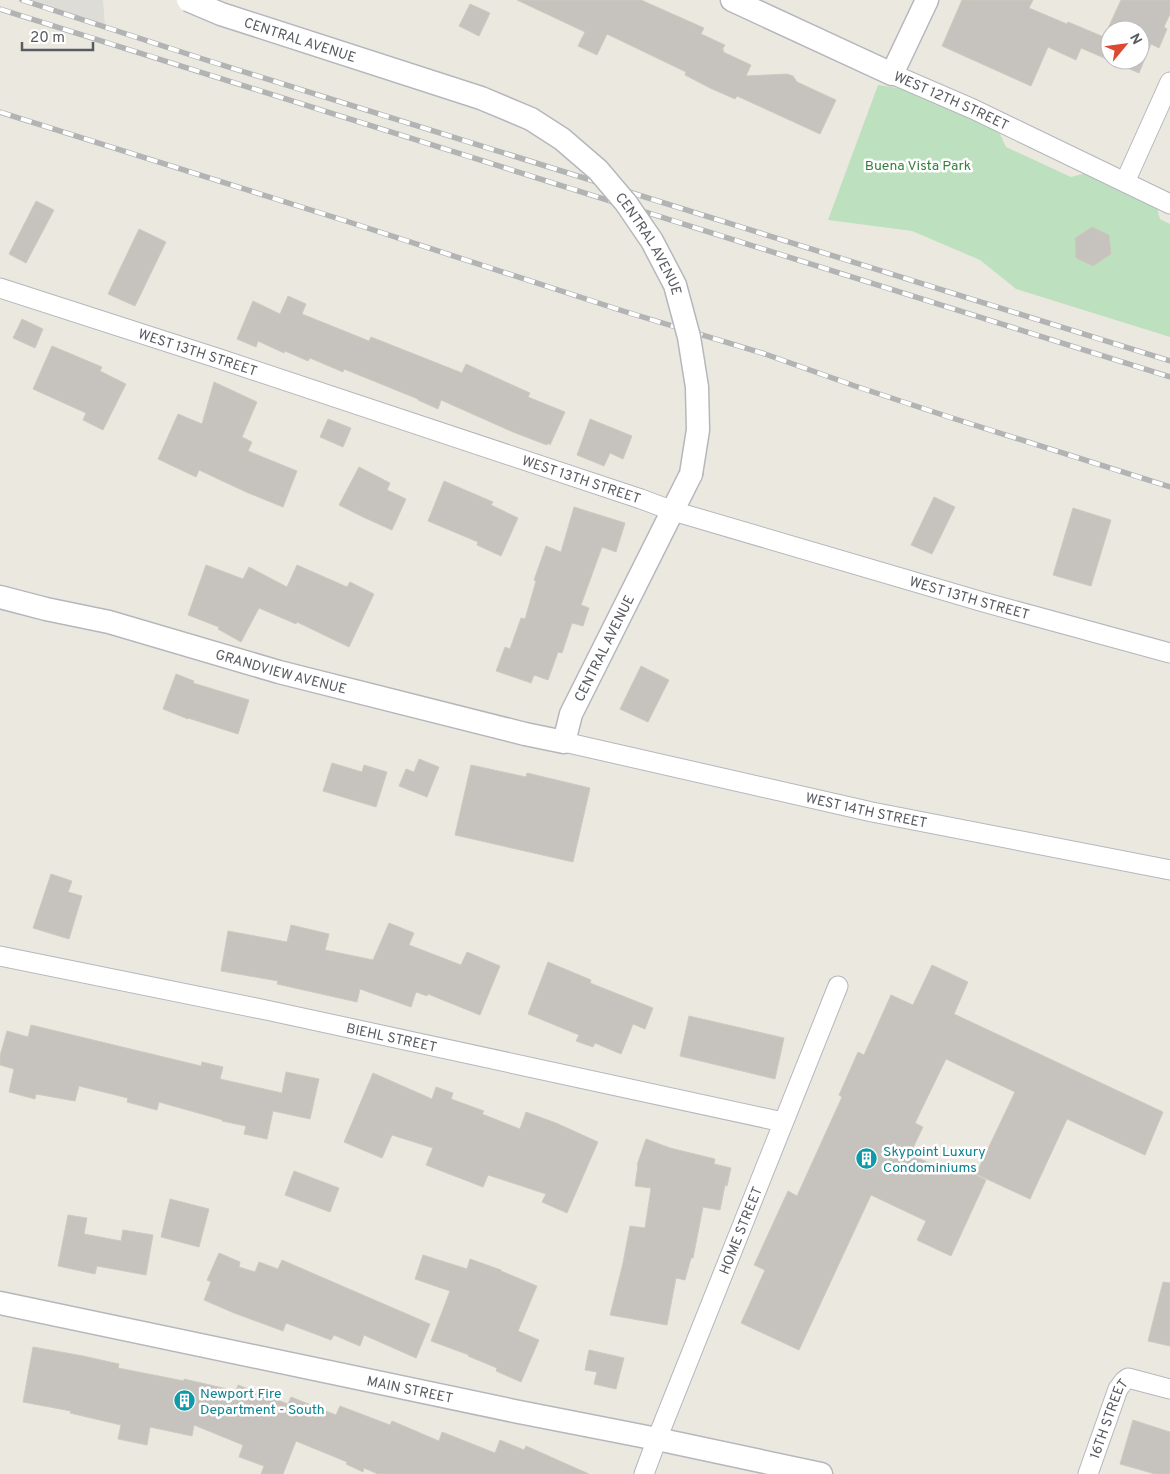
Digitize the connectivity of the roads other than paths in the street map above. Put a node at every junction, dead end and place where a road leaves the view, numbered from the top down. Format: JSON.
{"nodes":[{"id":1,"x":188,"y":0,"type":"edge"},
{"id":2,"x":732,"y":0,"type":"edge"},
{"id":3,"x":927,"y":0,"type":"edge"},
{"id":4,"x":892,"y":74,"type":"junction"},
{"id":5,"x":1170,"y":82,"type":"edge"},
{"id":6,"x":1125,"y":182,"type":"junction"},
{"id":7,"x":1170,"y":204,"type":"edge"},
{"id":8,"x":0,"y":288,"type":"edge"},
{"id":9,"x":673,"y":511,"type":"junction"},
{"id":10,"x":0,"y":597,"type":"edge"},
{"id":11,"x":1170,"y":653,"type":"edge"},
{"id":12,"x":564,"y":742,"type":"junction"},
{"id":13,"x":1170,"y":870,"type":"edge"},
{"id":14,"x":0,"y":956,"type":"edge"},
{"id":15,"x":838,"y":986,"type":"dead end"},
{"id":16,"x":783,"y":1122,"type":"junction"},
{"id":17,"x":0,"y":1303,"type":"edge"},
{"id":18,"x":1170,"y":1389,"type":"edge"},
{"id":19,"x":656,"y":1439,"type":"junction"},
{"id":20,"x":644,"y":1474,"type":"edge"},
{"id":21,"x":821,"y":1474,"type":"edge"},
{"id":22,"x":1088,"y":1474,"type":"edge"}],
"edges":[{"from":1,"to":9,"type":"street","name":"CENTRAL AVENUE","bridge":true},
{"from":2,"to":4,"type":"street","name":"WEST 12TH STREET"},
{"from":3,"to":4,"type":"street"},
{"from":4,"to":6,"type":"street","name":"WEST 12TH STREET"},
{"from":5,"to":6,"type":"street"},
{"from":6,"to":7,"type":"street","name":"WEST 12TH STREET"},
{"from":8,"to":9,"type":"street","name":"WEST 13TH STREET"},
{"from":9,"to":11,"type":"street","name":"WEST 13TH STREET"},
{"from":9,"to":12,"type":"street","name":"CENTRAL AVENUE"},
{"from":10,"to":12,"type":"street","name":"GRANDVIEW AVENUE"},
{"from":12,"to":13,"type":"street","name":"WEST 14TH STREET"},
{"from":14,"to":16,"type":"street","name":"BIEHL STREET"},
{"from":15,"to":16,"type":"street","name":"HOME STREET"},
{"from":16,"to":19,"type":"street","name":"HOME STREET"},
{"from":17,"to":19,"type":"street","name":"MAIN STREET"},
{"from":18,"to":22,"type":"street","name":"16TH STREET"},
{"from":19,"to":20,"type":"street","name":"HOME STREET"},
{"from":19,"to":21,"type":"street","name":"MAIN STREET"}]}
